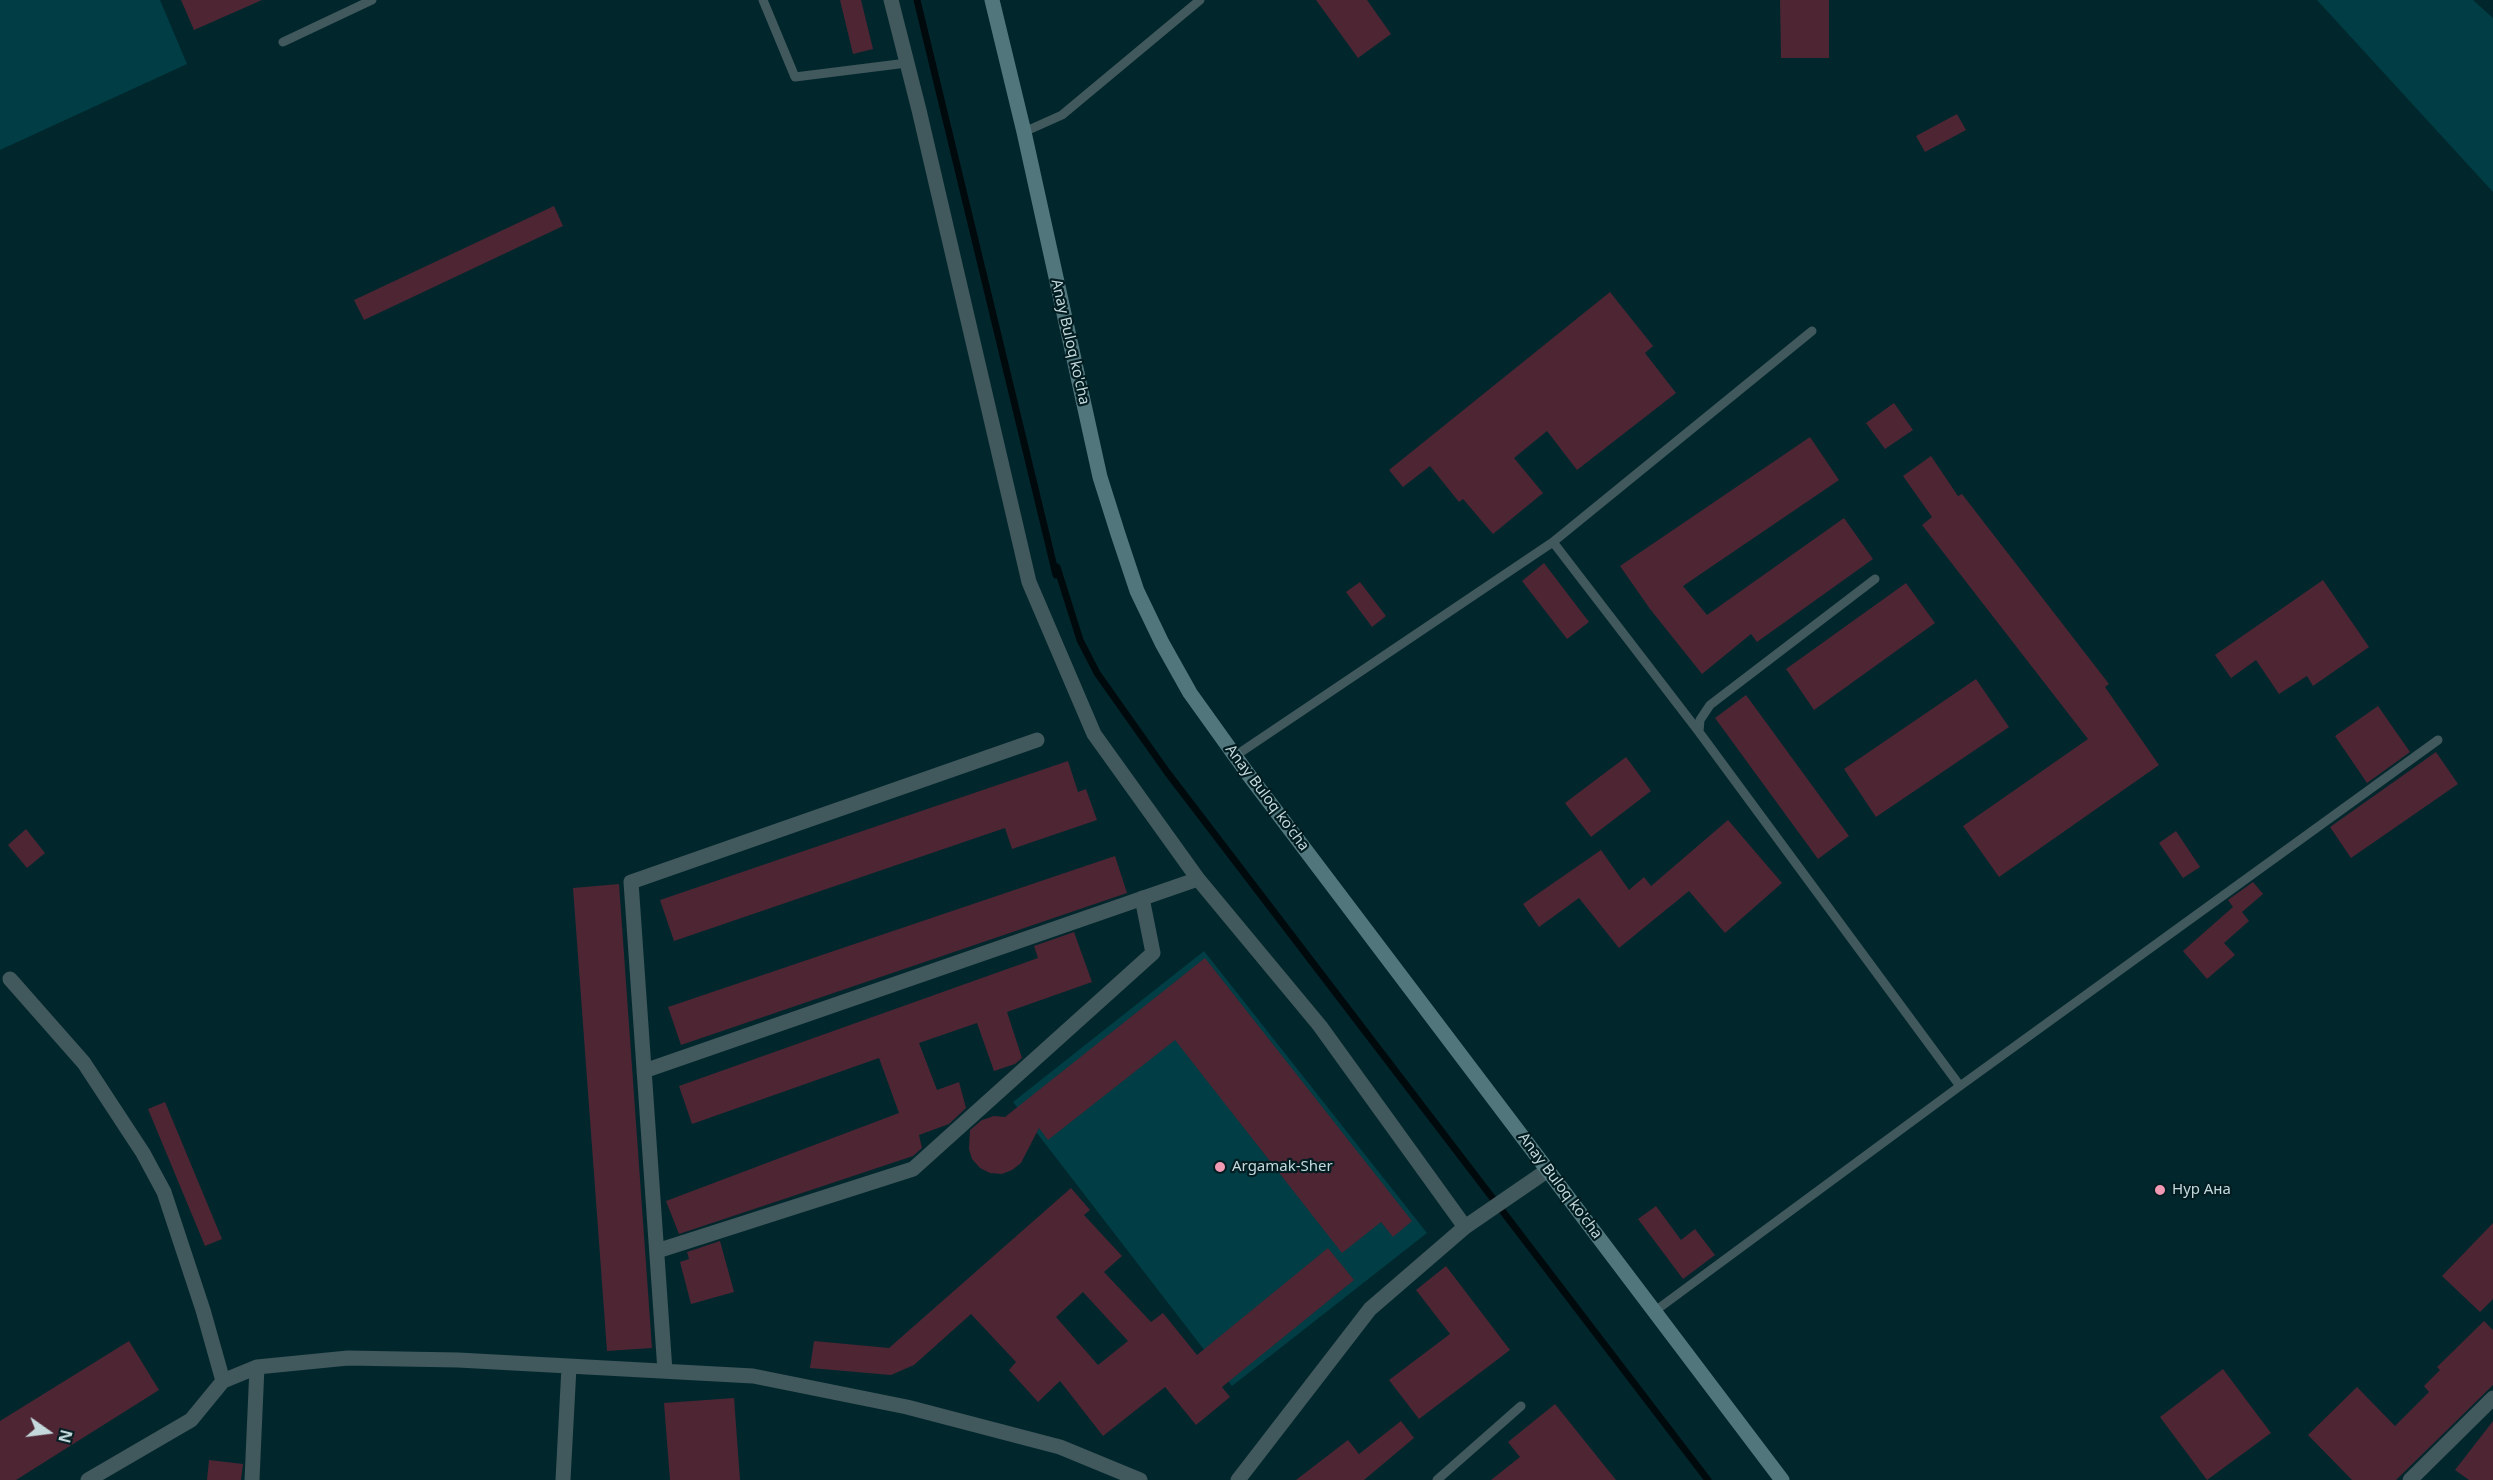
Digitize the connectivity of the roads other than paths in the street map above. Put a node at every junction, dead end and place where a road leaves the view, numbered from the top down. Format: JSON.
{"nodes":[{"id":1,"x":372,"y":0,"type":"edge"},
{"id":2,"x":763,"y":0,"type":"edge"},
{"id":3,"x":891,"y":0,"type":"edge"},
{"id":4,"x":992,"y":0,"type":"edge"},
{"id":5,"x":1200,"y":0,"type":"edge"},
{"id":6,"x":283,"y":42,"type":"dead end"},
{"id":7,"x":907,"y":63,"type":"junction"},
{"id":8,"x":1024,"y":132,"type":"junction"},
{"id":9,"x":1812,"y":331,"type":"dead end"},
{"id":10,"x":1553,"y":542,"type":"junction"},
{"id":11,"x":1875,"y":579,"type":"dead end"},
{"id":12,"x":1698,"y":732,"type":"junction"},
{"id":13,"x":1037,"y":740,"type":"dead end"},
{"id":14,"x":2438,"y":740,"type":"dead end"},
{"id":15,"x":1235,"y":756,"type":"junction"},
{"id":16,"x":1198,"y":879,"type":"junction"},
{"id":17,"x":1142,"y":898,"type":"junction"},
{"id":18,"x":10,"y":979,"type":"dead end"},
{"id":19,"x":644,"y":1071,"type":"junction"},
{"id":20,"x":1960,"y":1086,"type":"junction"},
{"id":21,"x":1548,"y":1170,"type":"junction"},
{"id":22,"x":1465,"y":1227,"type":"junction"},
{"id":23,"x":657,"y":1251,"type":"junction"},
{"id":24,"x":1655,"y":1311,"type":"junction"},
{"id":25,"x":257,"y":1367,"type":"junction"},
{"id":26,"x":569,"y":1368,"type":"junction"},
{"id":27,"x":665,"y":1371,"type":"junction"},
{"id":28,"x":223,"y":1381,"type":"junction"},
{"id":29,"x":2493,"y":1398,"type":"edge"},
{"id":30,"x":1521,"y":1406,"type":"dead end"},
{"id":31,"x":88,"y":1480,"type":"edge"},
{"id":32,"x":252,"y":1480,"type":"edge"},
{"id":33,"x":563,"y":1480,"type":"edge"},
{"id":34,"x":1140,"y":1480,"type":"edge"},
{"id":35,"x":1238,"y":1480,"type":"edge"},
{"id":36,"x":1437,"y":1480,"type":"edge"},
{"id":37,"x":1782,"y":1480,"type":"edge"},
{"id":38,"x":2410,"y":1480,"type":"edge"}],
"edges":[{"from":1,"to":6,"type":"lane"},
{"from":2,"to":7,"type":"lane"},
{"from":3,"to":7,"type":"street"},
{"from":4,"to":8,"type":"main road","name":"Anay Buloq ko'cha"},
{"from":5,"to":8,"type":"lane"},
{"from":7,"to":16,"type":"street"},
{"from":8,"to":15,"type":"main road","name":"Anay Buloq ko'cha"},
{"from":9,"to":10,"type":"lane"},
{"from":10,"to":12,"type":"lane"},
{"from":10,"to":15,"type":"lane"},
{"from":11,"to":12,"type":"lane"},
{"from":12,"to":20,"type":"lane"},
{"from":13,"to":19,"type":"street"},
{"from":14,"to":20,"type":"lane"},
{"from":15,"to":21,"type":"main road","name":"Anay Buloq ko'cha"},
{"from":16,"to":17,"type":"street"},
{"from":16,"to":22,"type":"street"},
{"from":17,"to":19,"type":"street"},
{"from":17,"to":23,"type":"street"},
{"from":18,"to":28,"type":"street"},
{"from":19,"to":23,"type":"street"},
{"from":20,"to":24,"type":"lane"},
{"from":21,"to":22,"type":"street"},
{"from":21,"to":24,"type":"main road","name":"Anay Buloq ko'cha"},
{"from":22,"to":35,"type":"street"},
{"from":23,"to":27,"type":"street"},
{"from":24,"to":37,"type":"main road","name":"Anay Buloq ko'cha"},
{"from":25,"to":26,"type":"street"},
{"from":25,"to":28,"type":"street"},
{"from":25,"to":32,"type":"street"},
{"from":26,"to":27,"type":"street"},
{"from":26,"to":33,"type":"street"},
{"from":27,"to":34,"type":"street"},
{"from":28,"to":31,"type":"street"},
{"from":29,"to":38,"type":"street"},
{"from":30,"to":36,"type":"lane"}]}
